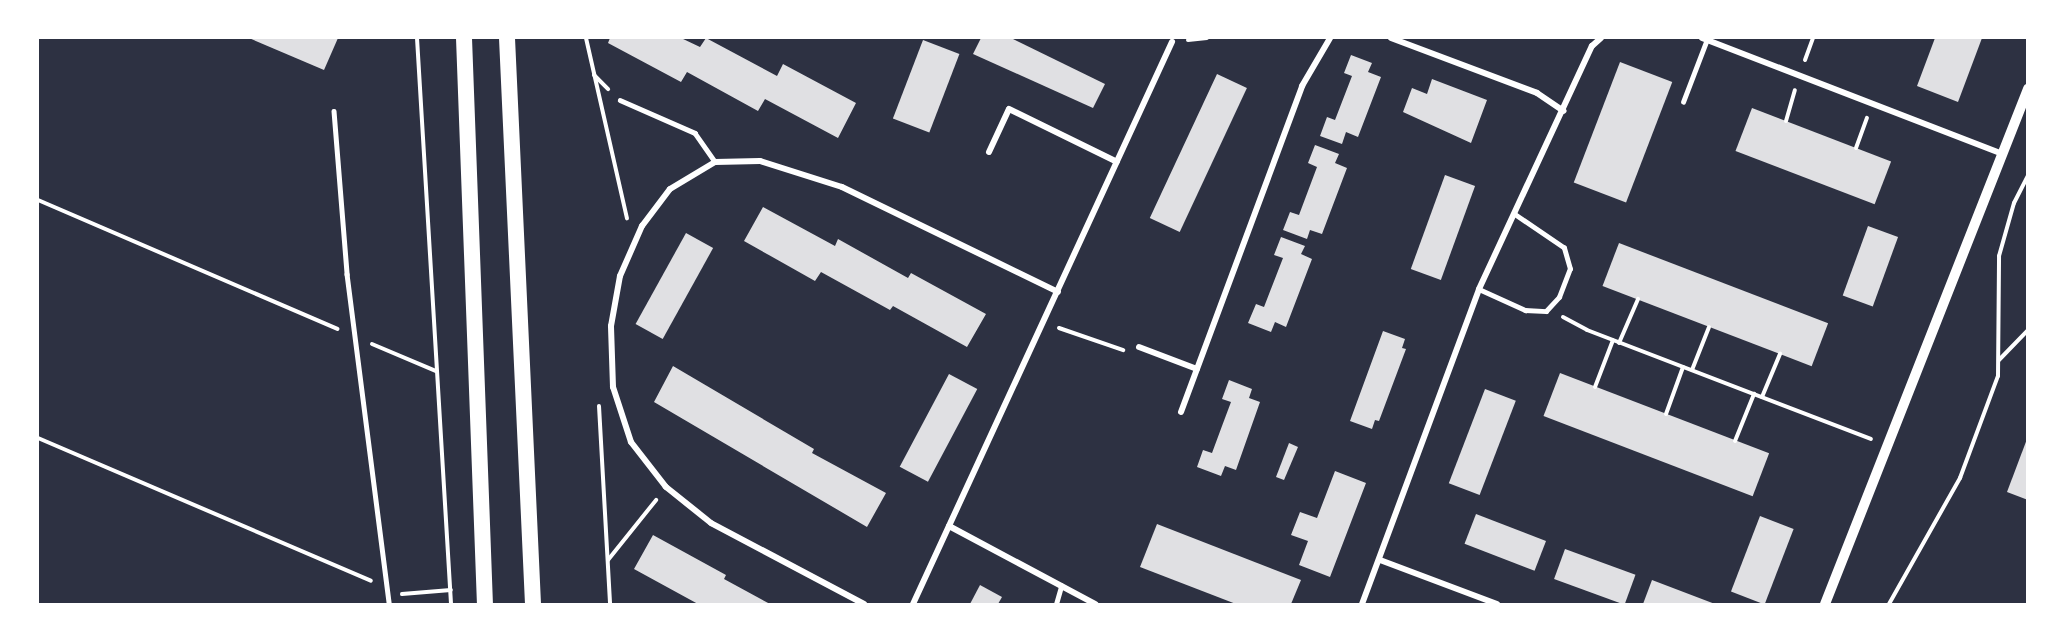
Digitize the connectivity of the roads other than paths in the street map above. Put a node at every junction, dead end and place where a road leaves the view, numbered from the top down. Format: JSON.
{"nodes":[{"id":1,"x":464,"y":38,"type":"edge"},
{"id":2,"x":507,"y":38,"type":"edge"},
{"id":3,"x":1330,"y":38,"type":"edge"},
{"id":4,"x":1391,"y":38,"type":"edge"},
{"id":5,"x":1601,"y":38,"type":"edge"},
{"id":6,"x":1705,"y":38,"type":"edge"},
{"id":7,"x":1172,"y":42,"type":"dead end"},
{"id":8,"x":2028,"y":89,"type":"edge"},
{"id":9,"x":620,"y":100,"type":"dead end"},
{"id":10,"x":1683,"y":102,"type":"dead end"},
{"id":11,"x":334,"y":111,"type":"dead end"},
{"id":12,"x":1564,"y":111,"type":"junction"},
{"id":13,"x":989,"y":152,"type":"dead end"},
{"id":14,"x":2003,"y":154,"type":"junction"},
{"id":15,"x":715,"y":162,"type":"junction"},
{"id":16,"x":1117,"y":162,"type":"junction"},
{"id":17,"x":1514,"y":214,"type":"junction"},
{"id":18,"x":1479,"y":289,"type":"junction"},
{"id":19,"x":1058,"y":292,"type":"junction"},
{"id":20,"x":1139,"y":347,"type":"road end"},
{"id":21,"x":1197,"y":369,"type":"junction"},
{"id":22,"x":1181,"y":412,"type":"dead end"},
{"id":23,"x":949,"y":526,"type":"junction"},
{"id":24,"x":1380,"y":560,"type":"junction"},
{"id":25,"x":1061,"y":586,"type":"junction"},
{"id":26,"x":389,"y":604,"type":"edge"},
{"id":27,"x":485,"y":604,"type":"edge"},
{"id":28,"x":534,"y":604,"type":"edge"},
{"id":29,"x":864,"y":604,"type":"edge"},
{"id":30,"x":913,"y":604,"type":"edge"},
{"id":31,"x":1056,"y":604,"type":"edge"},
{"id":32,"x":1095,"y":604,"type":"edge"},
{"id":33,"x":1362,"y":604,"type":"edge"},
{"id":34,"x":1497,"y":604,"type":"edge"},
{"id":35,"x":1825,"y":604,"type":"edge"}],
"edges":[{"from":1,"to":27,"type":"highway"},
{"from":2,"to":28,"type":"highway"},
{"from":3,"to":21,"type":"street"},
{"from":4,"to":12,"type":"street"},
{"from":5,"to":12,"type":"street"},
{"from":6,"to":10,"type":"lane"},
{"from":6,"to":14,"type":"street"},
{"from":7,"to":16,"type":"street"},
{"from":8,"to":14,"type":"street"},
{"from":9,"to":15,"type":"lane"},
{"from":11,"to":26,"type":"lane"},
{"from":12,"to":17,"type":"street"},
{"from":13,"to":16,"type":"street"},
{"from":14,"to":35,"type":"street"},
{"from":15,"to":19,"type":"street"},
{"from":15,"to":29,"type":"street"},
{"from":16,"to":19,"type":"street"},
{"from":17,"to":18,"type":"street"},
{"from":17,"to":18,"type":"lane"},
{"from":18,"to":24,"type":"street"},
{"from":19,"to":23,"type":"street"},
{"from":20,"to":21,"type":"street"},
{"from":21,"to":22,"type":"street"},
{"from":23,"to":25,"type":"street"},
{"from":23,"to":30,"type":"street"},
{"from":24,"to":33,"type":"street"},
{"from":24,"to":34,"type":"street"},
{"from":25,"to":31,"type":"lane"},
{"from":25,"to":32,"type":"street"}]}
